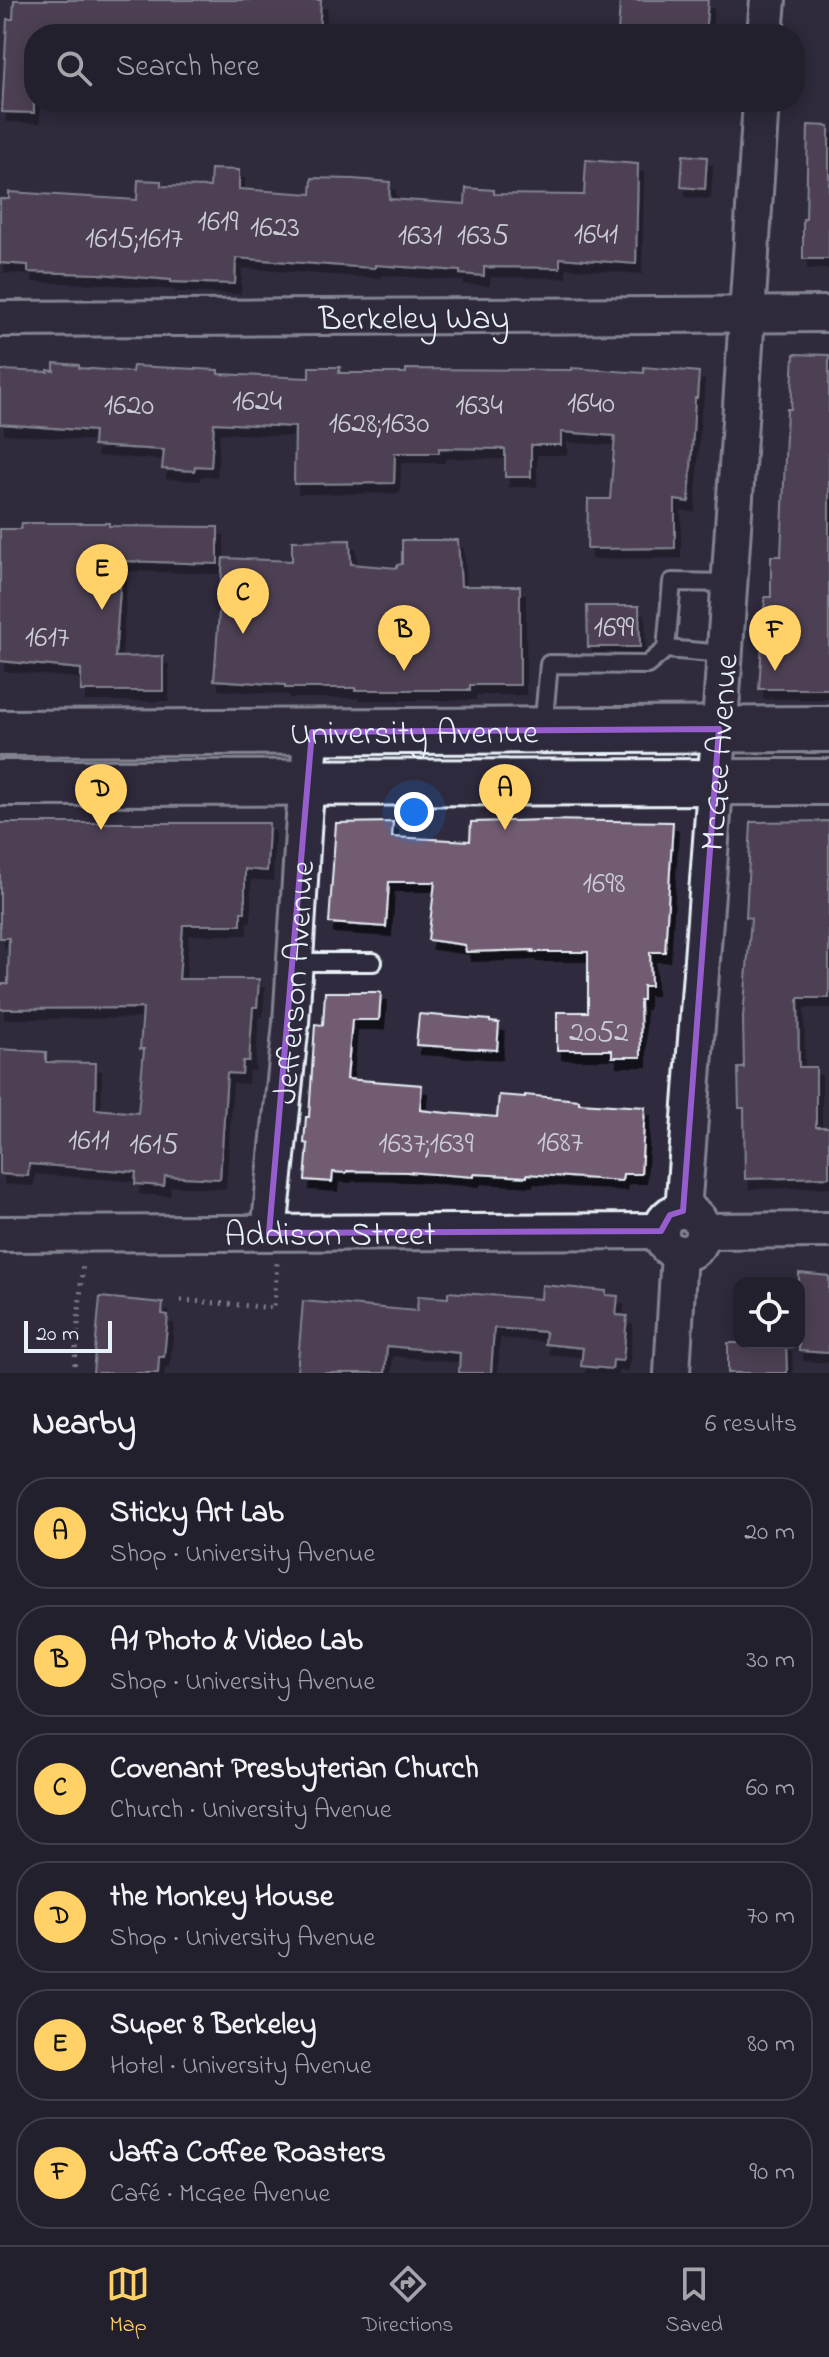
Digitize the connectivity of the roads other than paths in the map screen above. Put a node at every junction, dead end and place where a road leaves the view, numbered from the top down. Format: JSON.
{"nodes":[{"id":1,"x":768,"y":0,"type":"edge"},
{"id":2,"x":766,"y":24,"type":"edge"},
{"id":3,"x":760,"y":112,"type":"edge"},
{"id":4,"x":746,"y":314,"type":"junction"},
{"id":5,"x":829,"y":314,"type":"edge"},
{"id":6,"x":0,"y":319,"type":"edge"},
{"id":7,"x":729,"y":583,"type":"junction"},
{"id":8,"x":666,"y":649,"type":"junction"},
{"id":9,"x":724,"y":654,"type":"junction"},
{"id":10,"x":719,"y":729,"type":"junction"},
{"id":11,"x":829,"y":729,"type":"edge"},
{"id":12,"x":543,"y":731,"type":"junction"},
{"id":13,"x":312,"y":732,"type":"junction"},
{"id":14,"x":0,"y":733,"type":"edge"},
{"id":15,"x":307,"y":782,"type":"junction"},
{"id":16,"x":715,"y":782,"type":"junction"},
{"id":17,"x":829,"y":782,"type":"edge"},
{"id":18,"x":0,"y":783,"type":"edge"},
{"id":19,"x":296,"y":962,"type":"junction"},
{"id":20,"x":373,"y":962,"type":"dead end"},
{"id":21,"x":829,"y":1230,"type":"edge"},
{"id":22,"x":682,"y":1232,"type":"junction"},
{"id":23,"x":274,"y":1233,"type":"junction"},
{"id":24,"x":0,"y":1234,"type":"edge"},
{"id":25,"x":672,"y":1373,"type":"edge"}],
"edges":[{"from":1,"to":2,"type":"street"},
{"from":3,"to":4,"type":"street","name":"McGee Avenue"},
{"from":4,"to":5,"type":"street","name":"Berkeley Way"},
{"from":4,"to":6,"type":"street","name":"Berkeley Way"},
{"from":4,"to":7,"type":"street","name":"McGee Avenue"},
{"from":7,"to":8,"type":"lane"},
{"from":7,"to":9,"type":"street","name":"McGee Avenue"},
{"from":8,"to":9,"type":"lane"},
{"from":8,"to":12,"type":"lane"},
{"from":9,"to":10,"type":"street","name":"McGee Avenue"},
{"from":10,"to":11,"type":"main road","name":"University Avenue"},
{"from":10,"to":12,"type":"main road","name":"University Avenue"},
{"from":10,"to":16,"type":"street","name":"McGee Avenue"},
{"from":12,"to":13,"type":"main road","name":"University Avenue"},
{"from":13,"to":14,"type":"main road","name":"University Avenue"},
{"from":13,"to":15,"type":"street","name":"Jefferson Avenue"},
{"from":15,"to":16,"type":"main road","name":"University Avenue"},
{"from":15,"to":18,"type":"main road","name":"University Avenue"},
{"from":15,"to":19,"type":"street","name":"Jefferson Avenue"},
{"from":16,"to":17,"type":"main road","name":"University Avenue"},
{"from":16,"to":22,"type":"street","name":"McGee Avenue"},
{"from":19,"to":20,"type":"lane"},
{"from":19,"to":23,"type":"street","name":"Jefferson Avenue"},
{"from":21,"to":22,"type":"street","name":"Addison Street"},
{"from":22,"to":23,"type":"street","name":"Addison Street"},
{"from":22,"to":25,"type":"street","name":"McGee Avenue"},
{"from":23,"to":24,"type":"street","name":"Addison Street"}]}
